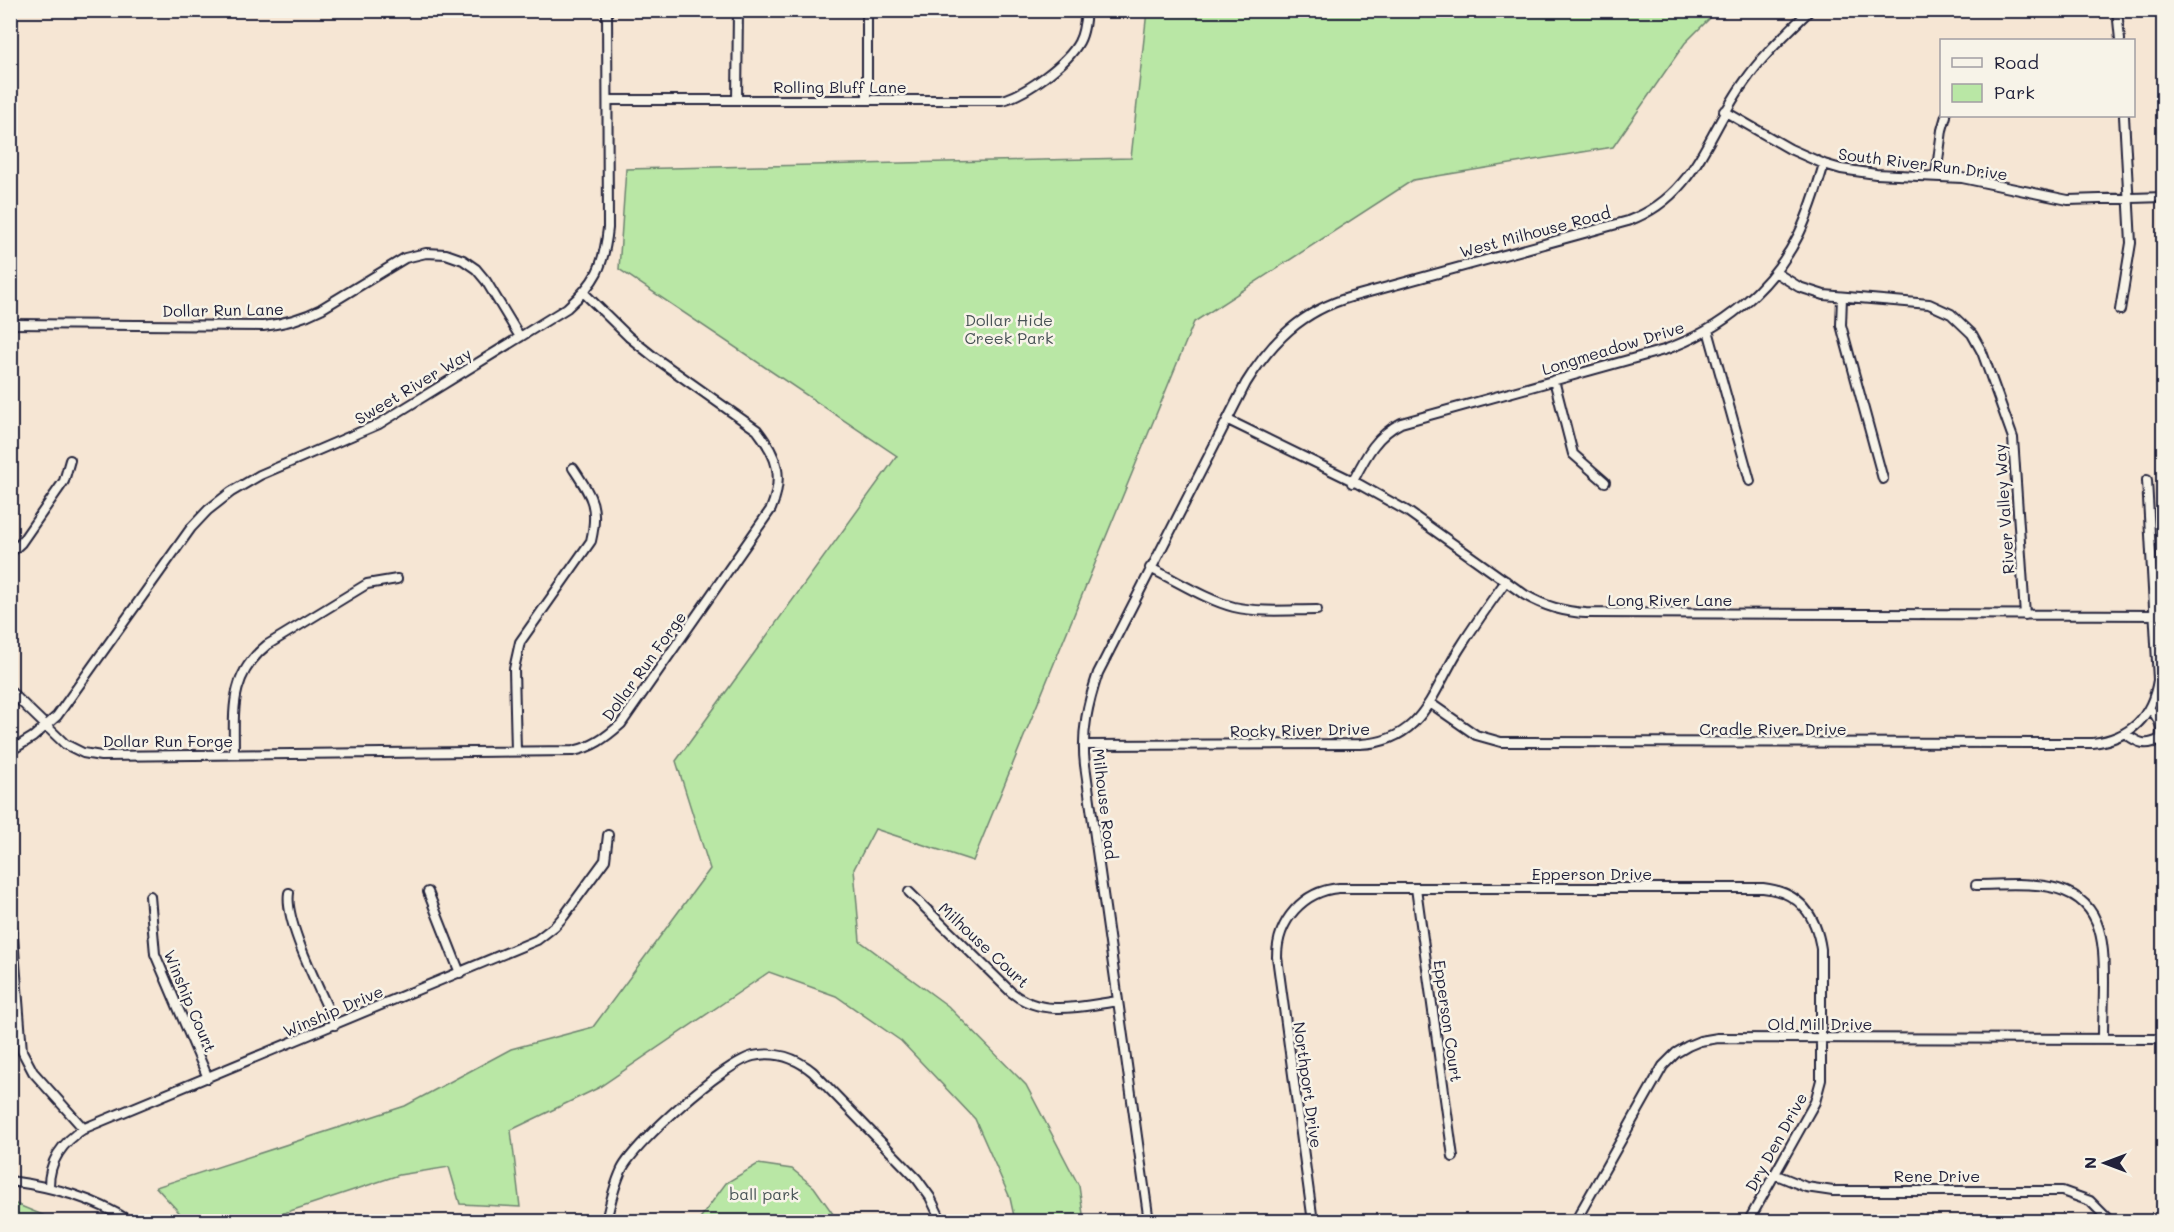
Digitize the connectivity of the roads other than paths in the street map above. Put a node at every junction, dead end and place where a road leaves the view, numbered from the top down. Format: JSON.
{"nodes":[{"id":1,"x":608,"y":10,"type":"edge"},
{"id":2,"x":738,"y":10,"type":"edge"},
{"id":3,"x":867,"y":10,"type":"edge"},
{"id":4,"x":1086,"y":10,"type":"edge"},
{"id":5,"x":1810,"y":10,"type":"edge"},
{"id":6,"x":2117,"y":10,"type":"edge"},
{"id":7,"x":2120,"y":39,"type":"edge"},
{"id":8,"x":608,"y":100,"type":"junction"},
{"id":9,"x":737,"y":100,"type":"junction"},
{"id":10,"x":867,"y":100,"type":"junction"},
{"id":11,"x":1724,"y":111,"type":"junction"},
{"id":12,"x":1946,"y":117,"type":"edge"},
{"id":13,"x":2124,"y":117,"type":"edge"},
{"id":14,"x":1824,"y":164,"type":"junction"},
{"id":15,"x":1936,"y":176,"type":"junction"},
{"id":16,"x":2163,"y":197,"type":"edge"},
{"id":17,"x":2130,"y":199,"type":"junction"},
{"id":18,"x":1775,"y":272,"type":"junction"},
{"id":19,"x":584,"y":293,"type":"junction"},
{"id":20,"x":1842,"y":297,"type":"junction"},
{"id":21,"x":2120,"y":310,"type":"dead end"},
{"id":22,"x":10,"y":324,"type":"edge"},
{"id":23,"x":1708,"y":330,"type":"junction"},
{"id":24,"x":520,"y":337,"type":"junction"},
{"id":25,"x":1554,"y":380,"type":"junction"},
{"id":26,"x":1228,"y":420,"type":"junction"},
{"id":27,"x":70,"y":460,"type":"dead end"},
{"id":28,"x":573,"y":468,"type":"dead end"},
{"id":29,"x":1883,"y":479,"type":"dead end"},
{"id":30,"x":2146,"y":480,"type":"dead end"},
{"id":31,"x":1750,"y":481,"type":"dead end"},
{"id":32,"x":1605,"y":482,"type":"dead end"},
{"id":33,"x":1352,"y":483,"type":"junction"},
{"id":34,"x":10,"y":553,"type":"edge"},
{"id":35,"x":1150,"y":568,"type":"junction"},
{"id":36,"x":397,"y":579,"type":"dead end"},
{"id":37,"x":1506,"y":581,"type":"junction"},
{"id":38,"x":1317,"y":610,"type":"dead end"},
{"id":39,"x":2025,"y":615,"type":"junction"},
{"id":40,"x":2159,"y":615,"type":"edge"},
{"id":41,"x":10,"y":691,"type":"edge"},
{"id":42,"x":1430,"y":703,"type":"junction"},
{"id":43,"x":2150,"y":709,"type":"junction"},
{"id":44,"x":46,"y":725,"type":"junction"},
{"id":45,"x":2126,"y":734,"type":"junction"},
{"id":46,"x":1084,"y":745,"type":"junction"},
{"id":47,"x":10,"y":751,"type":"edge"},
{"id":48,"x":516,"y":751,"type":"junction"},
{"id":49,"x":234,"y":754,"type":"junction"},
{"id":50,"x":608,"y":835,"type":"dead end"},
{"id":51,"x":1976,"y":885,"type":"dead end"},
{"id":52,"x":1416,"y":888,"type":"junction"},
{"id":53,"x":428,"y":892,"type":"dead end"},
{"id":54,"x":909,"y":892,"type":"dead end"},
{"id":55,"x":289,"y":894,"type":"dead end"},
{"id":56,"x":150,"y":896,"type":"dead end"},
{"id":57,"x":10,"y":899,"type":"edge"},
{"id":58,"x":1277,"y":952,"type":"joint"},
{"id":59,"x":460,"y":973,"type":"junction"},
{"id":60,"x":1118,"y":1001,"type":"junction"},
{"id":61,"x":335,"y":1025,"type":"junction"},
{"id":62,"x":1820,"y":1037,"type":"junction"},
{"id":63,"x":2103,"y":1037,"type":"junction"},
{"id":64,"x":2163,"y":1039,"type":"edge"},
{"id":65,"x":208,"y":1078,"type":"junction"},
{"id":66,"x":84,"y":1129,"type":"junction"},
{"id":67,"x":1453,"y":1157,"type":"dead end"},
{"id":68,"x":1774,"y":1174,"type":"junction"},
{"id":69,"x":10,"y":1180,"type":"edge"},
{"id":70,"x":49,"y":1186,"type":"junction"},
{"id":71,"x":131,"y":1221,"type":"edge"},
{"id":72,"x":606,"y":1221,"type":"edge"},
{"id":73,"x":942,"y":1221,"type":"edge"},
{"id":74,"x":1149,"y":1221,"type":"edge"},
{"id":75,"x":1313,"y":1221,"type":"edge"},
{"id":76,"x":1575,"y":1221,"type":"edge"},
{"id":77,"x":1748,"y":1221,"type":"edge"},
{"id":78,"x":2111,"y":1221,"type":"edge"}],
"edges":[{"from":1,"to":8,"type":"street","name":"Sweet River Way"},
{"from":2,"to":9,"type":"street"},
{"from":3,"to":10,"type":"street"},
{"from":4,"to":10,"type":"street","name":"Rolling Bluff Lane"},
{"from":5,"to":11,"type":"street","name":"West Milhouse Road"},
{"from":6,"to":7,"type":"street"},
{"from":8,"to":9,"type":"street","name":"Rolling Bluff Lane"},
{"from":8,"to":19,"type":"street","name":"Sweet River Way"},
{"from":9,"to":10,"type":"street","name":"Rolling Bluff Lane"},
{"from":11,"to":14,"type":"street","name":"South River Run Drive"},
{"from":11,"to":26,"type":"street","name":"West Milhouse Road"},
{"from":12,"to":15,"type":"street"},
{"from":13,"to":17,"type":"street"},
{"from":14,"to":15,"type":"street","name":"South River Run Drive"},
{"from":14,"to":18,"type":"street","name":"Longmeadow Drive"},
{"from":15,"to":17,"type":"street","name":"South River Run Drive"},
{"from":16,"to":17,"type":"street","name":"South River Run Drive"},
{"from":17,"to":21,"type":"street"},
{"from":18,"to":20,"type":"street","name":"River Valley Way"},
{"from":18,"to":23,"type":"street","name":"Longmeadow Drive"},
{"from":19,"to":24,"type":"street","name":"Sweet River Way"},
{"from":19,"to":48,"type":"street","name":"Dollar Run Forge"},
{"from":20,"to":29,"type":"street"},
{"from":20,"to":39,"type":"street","name":"River Valley Way"},
{"from":22,"to":24,"type":"street","name":"Dollar Run Lane"},
{"from":23,"to":25,"type":"street","name":"Longmeadow Drive"},
{"from":23,"to":31,"type":"street"},
{"from":24,"to":44,"type":"street","name":"Sweet River Way"},
{"from":25,"to":32,"type":"street"},
{"from":25,"to":33,"type":"street","name":"Longmeadow Drive"},
{"from":26,"to":33,"type":"street","name":"Long River Lane"},
{"from":26,"to":35,"type":"street","name":"Milhouse Road"},
{"from":27,"to":34,"type":"street"},
{"from":28,"to":48,"type":"street"},
{"from":30,"to":40,"type":"street","name":"Cradle River Drive"},
{"from":33,"to":37,"type":"street","name":"Long River Lane"},
{"from":35,"to":38,"type":"street"},
{"from":35,"to":46,"type":"street","name":"Milhouse Road"},
{"from":36,"to":49,"type":"street"},
{"from":37,"to":39,"type":"street","name":"Long River Lane"},
{"from":37,"to":42,"type":"street","name":"Rocky River Drive"},
{"from":39,"to":40,"type":"street","name":"Long River Lane"},
{"from":40,"to":43,"type":"street","name":"Cradle River Drive"},
{"from":41,"to":44,"type":"street","name":"Dollar Run Forge"},
{"from":42,"to":45,"type":"street","name":"Cradle River Drive"},
{"from":42,"to":46,"type":"street","name":"Rocky River Drive"},
{"from":43,"to":45,"type":"street","name":"Cradle River Drive"},
{"from":43,"to":45,"type":"street"},
{"from":44,"to":47,"type":"street","name":"Sweet River Way"},
{"from":44,"to":49,"type":"street","name":"Dollar Run Forge"},
{"from":46,"to":60,"type":"street","name":"Milhouse Road"},
{"from":48,"to":49,"type":"street","name":"Dollar Run Forge"},
{"from":50,"to":59,"type":"street","name":"Winship Drive"},
{"from":51,"to":63,"type":"street"},
{"from":52,"to":58,"type":"street","name":"Epperson Drive"},
{"from":52,"to":62,"type":"street","name":"Epperson Drive"},
{"from":52,"to":67,"type":"street","name":"Epperson Court"},
{"from":53,"to":59,"type":"street"},
{"from":54,"to":60,"type":"street","name":"Milhouse Court"},
{"from":55,"to":61,"type":"street"},
{"from":56,"to":65,"type":"street","name":"Winship Court"},
{"from":57,"to":66,"type":"street"},
{"from":58,"to":75,"type":"street","name":"Northport Drive"},
{"from":59,"to":61,"type":"street","name":"Winship Drive"},
{"from":60,"to":74,"type":"street","name":"Milhouse Road"},
{"from":61,"to":65,"type":"street","name":"Winship Drive"},
{"from":62,"to":63,"type":"street","name":"Old Mill Drive"},
{"from":62,"to":68,"type":"street","name":"Dry Den Drive"},
{"from":62,"to":76,"type":"street","name":"Old Mill Drive"},
{"from":63,"to":64,"type":"street","name":"Old Mill Drive"},
{"from":65,"to":66,"type":"street","name":"Winship Drive"},
{"from":66,"to":70,"type":"street","name":"Winship Drive"},
{"from":68,"to":77,"type":"street","name":"Dry Den Drive"},
{"from":68,"to":78,"type":"street","name":"Rene Drive"},
{"from":69,"to":70,"type":"street"},
{"from":70,"to":71,"type":"street"},
{"from":72,"to":73,"type":"street"}]}
